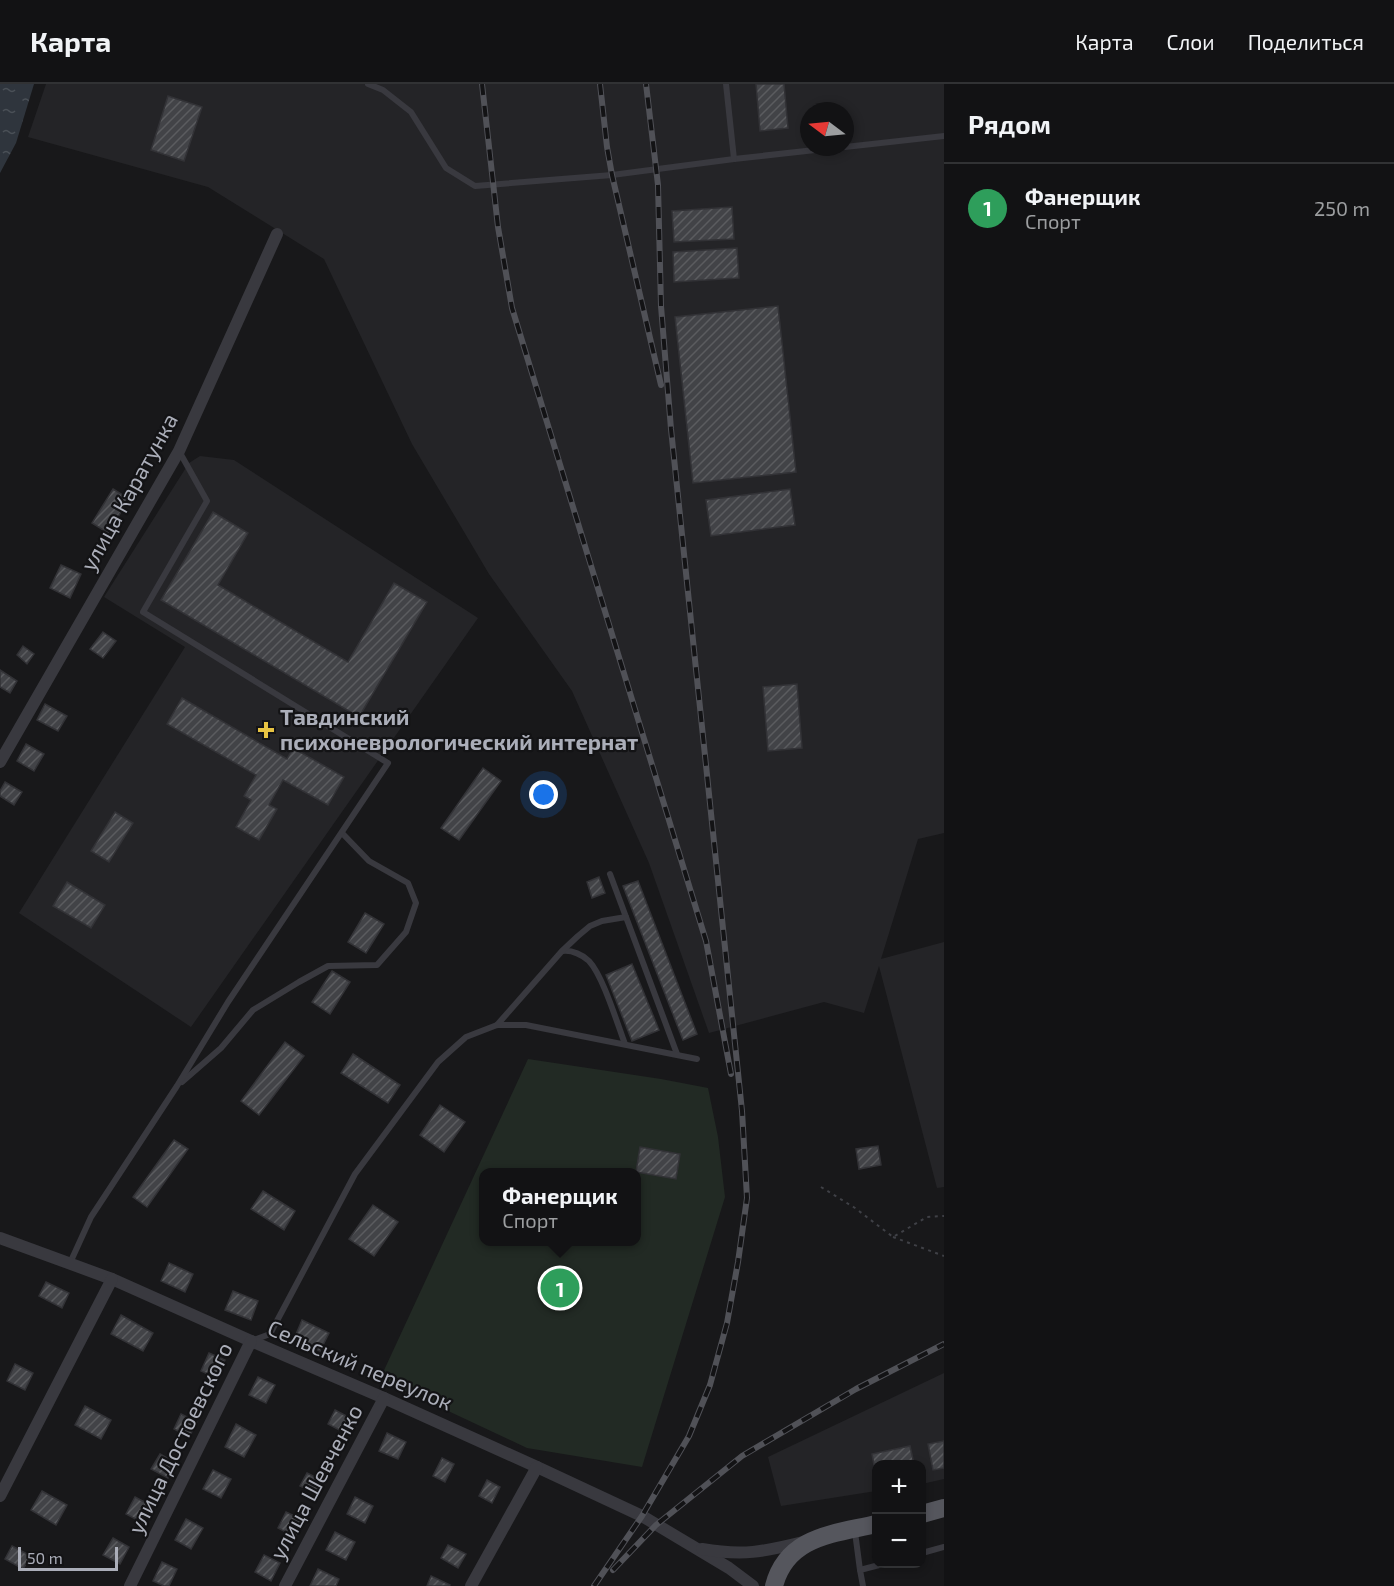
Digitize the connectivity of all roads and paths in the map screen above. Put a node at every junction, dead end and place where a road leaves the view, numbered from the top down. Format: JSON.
{"nodes":[{"id":1,"x":368,"y":84,"type":"edge"},
{"id":2,"x":726,"y":84,"type":"edge"},
{"id":3,"x":944,"y":136,"type":"edge"},
{"id":4,"x":854,"y":146,"type":"edge"},
{"id":5,"x":800,"y":152,"type":"edge"},
{"id":6,"x":734,"y":159,"type":"junction"},
{"id":7,"x":277,"y":234,"type":"dead end"},
{"id":8,"x":179,"y":452,"type":"junction"},
{"id":9,"x":0,"y":762,"type":"edge"},
{"id":10,"x":342,"y":833,"type":"junction"},
{"id":11,"x":610,"y":874,"type":"dead end"},
{"id":12,"x":626,"y":917,"type":"junction"},
{"id":13,"x":562,"y":951,"type":"junction"},
{"id":14,"x":497,"y":1026,"type":"junction"},
{"id":15,"x":625,"y":1044,"type":"junction"},
{"id":16,"x":677,"y":1054,"type":"junction"},
{"id":17,"x":697,"y":1059,"type":"dead end"},
{"id":18,"x":177,"y":1086,"type":"junction"},
{"id":19,"x":821,"y":1187,"type":"dead end"},
{"id":20,"x":944,"y":1216,"type":"edge"},
{"id":21,"x":0,"y":1238,"type":"edge"},
{"id":22,"x":893,"y":1238,"type":"junction"},
{"id":23,"x":944,"y":1256,"type":"edge"},
{"id":24,"x":70,"y":1264,"type":"junction"},
{"id":25,"x":112,"y":1280,"type":"junction"},
{"id":26,"x":251,"y":1341,"type":"junction"},
{"id":27,"x":384,"y":1398,"type":"junction"},
{"id":28,"x":537,"y":1467,"type":"junction"},
{"id":29,"x":0,"y":1497,"type":"edge"},
{"id":30,"x":944,"y":1508,"type":"edge"},
{"id":31,"x":926,"y":1513,"type":"edge"},
{"id":32,"x":872,"y":1525,"type":"edge"},
{"id":33,"x":854,"y":1530,"type":"junction"},
{"id":34,"x":812,"y":1540,"type":"junction"},
{"id":35,"x":944,"y":1547,"type":"edge"},
{"id":36,"x":695,"y":1548,"type":"junction"},
{"id":37,"x":926,"y":1552,"type":"edge"},
{"id":38,"x":872,"y":1566,"type":"edge"},
{"id":39,"x":860,"y":1570,"type":"junction"},
{"id":40,"x":130,"y":1586,"type":"edge"},
{"id":41,"x":285,"y":1586,"type":"edge"},
{"id":42,"x":471,"y":1586,"type":"edge"},
{"id":43,"x":753,"y":1586,"type":"edge"},
{"id":44,"x":774,"y":1586,"type":"edge"},
{"id":45,"x":863,"y":1586,"type":"edge"}],
"edges":[{"from":1,"to":6,"type":"lane"},
{"from":2,"to":6,"type":"lane"},
{"from":3,"to":4,"type":"lane"},
{"from":5,"to":6,"type":"lane"},
{"from":7,"to":8,"type":"street","name":"улица Каратунка"},
{"from":8,"to":9,"type":"street","name":"улица Каратунка"},
{"from":8,"to":10,"type":"lane"},
{"from":10,"to":18,"type":"lane"},
{"from":10,"to":18,"type":"lane"},
{"from":11,"to":12,"type":"lane"},
{"from":12,"to":13,"type":"lane"},
{"from":12,"to":16,"type":"lane"},
{"from":13,"to":14,"type":"lane"},
{"from":13,"to":15,"type":"lane"},
{"from":14,"to":15,"type":"lane"},
{"from":14,"to":26,"type":"lane"},
{"from":15,"to":16,"type":"lane"},
{"from":16,"to":17,"type":"lane"},
{"from":18,"to":24,"type":"lane"},
{"from":19,"to":22,"type":"path"},
{"from":20,"to":22,"type":"path"},
{"from":21,"to":24,"type":"street","name":"Сельский переулок"},
{"from":22,"to":23,"type":"path"},
{"from":24,"to":25,"type":"street","name":"Сельский переулок"},
{"from":25,"to":26,"type":"street","name":"Сельский переулок"},
{"from":25,"to":29,"type":"street"},
{"from":26,"to":27,"type":"street","name":"Сельский переулок"},
{"from":26,"to":40,"type":"street","name":"улица Достоевского"},
{"from":27,"to":28,"type":"street","name":"Сельский переулок"},
{"from":27,"to":41,"type":"street","name":"улица Шевченко"},
{"from":28,"to":36,"type":"street","name":"Сельский переулок"},
{"from":28,"to":42,"type":"street"},
{"from":30,"to":31,"type":"main road"},
{"from":32,"to":33,"type":"main road"},
{"from":33,"to":34,"type":"main road"},
{"from":33,"to":39,"type":"lane"},
{"from":34,"to":36,"type":"street","name":"Сельский переулок"},
{"from":34,"to":44,"type":"main road"},
{"from":35,"to":37,"type":"lane"},
{"from":36,"to":43,"type":"street","name":"Сельский переулок"},
{"from":38,"to":39,"type":"lane"},
{"from":39,"to":45,"type":"lane"}]}
